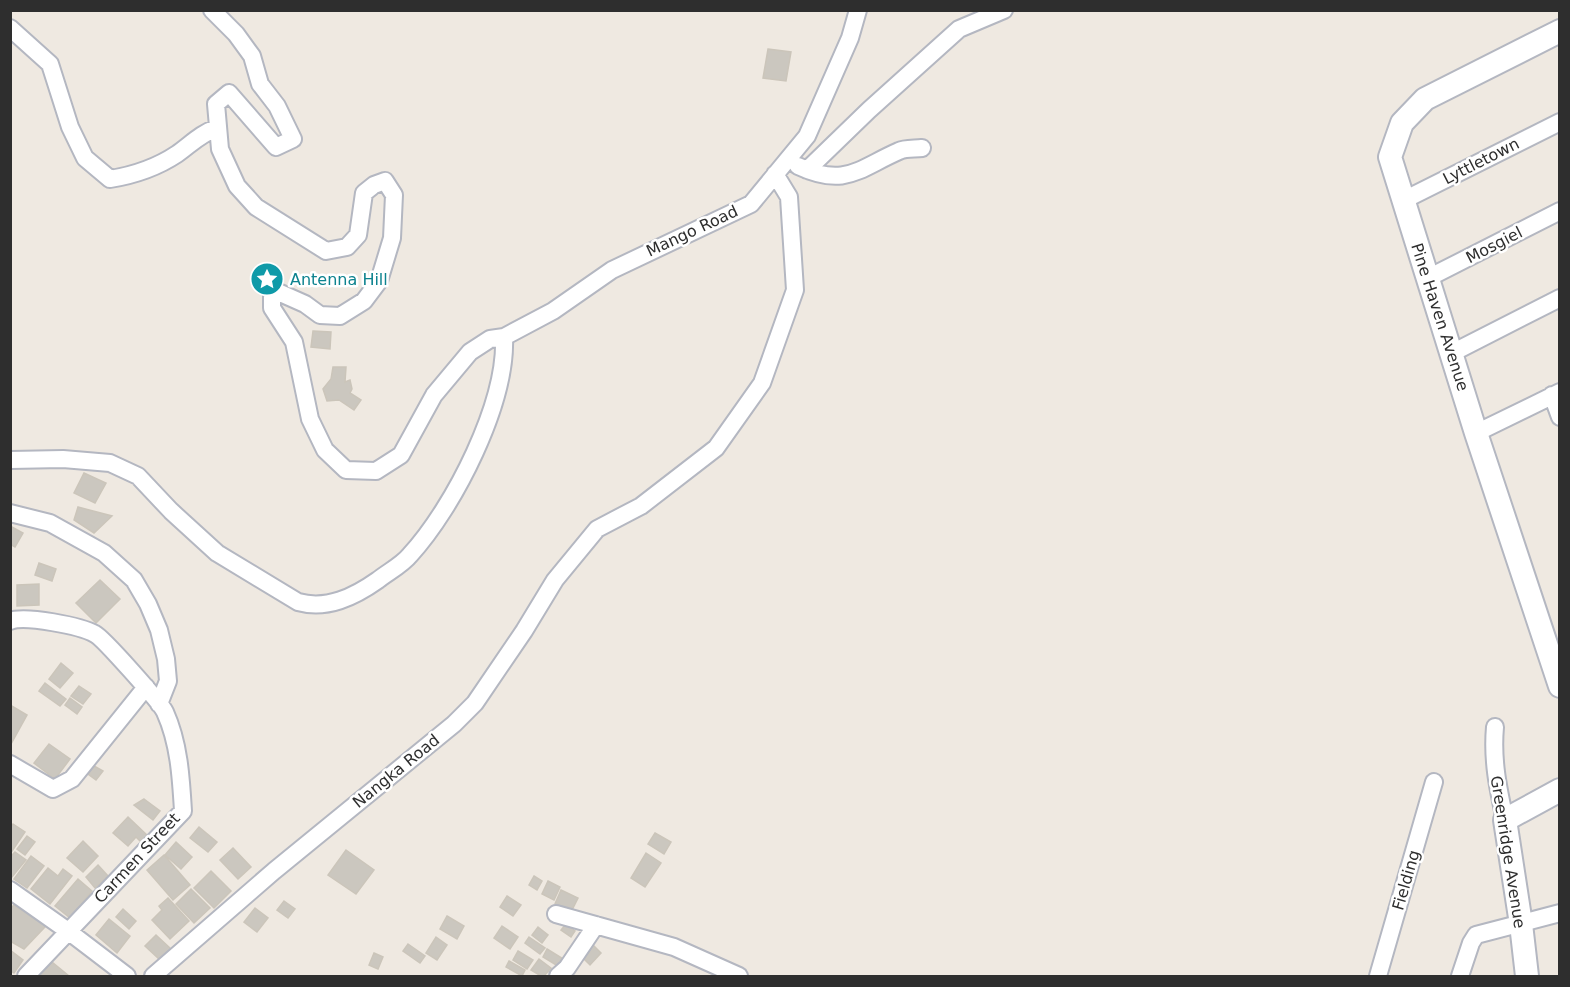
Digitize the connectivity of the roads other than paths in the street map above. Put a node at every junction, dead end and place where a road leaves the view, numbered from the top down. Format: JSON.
{"nodes":[{"id":1,"x":212,"y":10,"type":"edge"},
{"id":2,"x":858,"y":10,"type":"edge"},
{"id":3,"x":1004,"y":10,"type":"edge"},
{"id":4,"x":10,"y":28,"type":"edge"},
{"id":5,"x":1560,"y":32,"type":"edge"},
{"id":6,"x":1560,"y":122,"type":"edge"},
{"id":7,"x":217,"y":128,"type":"junction"},
{"id":8,"x":922,"y":148,"type":"dead end"},
{"id":9,"x":787,"y":161,"type":"junction"},
{"id":10,"x":807,"y":171,"type":"junction"},
{"id":11,"x":776,"y":174,"type":"junction"},
{"id":12,"x":1402,"y":201,"type":"junction"},
{"id":13,"x":1560,"y":211,"type":"edge"},
{"id":14,"x":1428,"y":279,"type":"junction"},
{"id":15,"x":1560,"y":298,"type":"edge"},
{"id":16,"x":504,"y":337,"type":"junction"},
{"id":17,"x":1452,"y":353,"type":"junction"},
{"id":18,"x":1556,"y":393,"type":"edge"},
{"id":19,"x":1560,"y":417,"type":"edge"},
{"id":20,"x":1476,"y":433,"type":"junction"},
{"id":21,"x":10,"y":460,"type":"edge"},
{"id":22,"x":10,"y":513,"type":"edge"},
{"id":23,"x":10,"y":621,"type":"edge"},
{"id":24,"x":1560,"y":686,"type":"edge"},
{"id":25,"x":146,"y":687,"type":"junction"},
{"id":26,"x":159,"y":704,"type":"junction"},
{"id":27,"x":1495,"y":727,"type":"dead end"},
{"id":28,"x":10,"y":764,"type":"edge"},
{"id":29,"x":1434,"y":782,"type":"dead end"},
{"id":30,"x":1560,"y":790,"type":"edge"},
{"id":31,"x":1505,"y":820,"type":"junction"},
{"id":32,"x":10,"y":890,"type":"edge"},
{"id":33,"x":1560,"y":913,"type":"edge"},
{"id":34,"x":556,"y":914,"type":"dead end"},
{"id":35,"x":1521,"y":924,"type":"junction"},
{"id":36,"x":596,"y":925,"type":"junction"},
{"id":37,"x":68,"y":931,"type":"junction"},
{"id":38,"x":26,"y":976,"type":"edge"},
{"id":39,"x":127,"y":976,"type":"edge"},
{"id":40,"x":153,"y":976,"type":"edge"},
{"id":41,"x":558,"y":976,"type":"edge"},
{"id":42,"x":739,"y":976,"type":"edge"},
{"id":43,"x":1378,"y":976,"type":"edge"},
{"id":44,"x":1460,"y":976,"type":"edge"},
{"id":45,"x":1527,"y":976,"type":"edge"}],
"edges":[{"from":1,"to":7,"type":"street"},
{"from":2,"to":9,"type":"street","name":"Mango Road"},
{"from":3,"to":10,"type":"street"},
{"from":4,"to":7,"type":"street"},
{"from":5,"to":12,"type":"street","name":"Pine Haven Avenue"},
{"from":6,"to":12,"type":"street","name":"Lyttletown"},
{"from":7,"to":16,"type":"street","name":"Mango Road"},
{"from":8,"to":10,"type":"street"},
{"from":9,"to":10,"type":"street"},
{"from":9,"to":11,"type":"street","name":"Mango Road"},
{"from":11,"to":16,"type":"street","name":"Mango Road"},
{"from":11,"to":40,"type":"street","name":"Nangka Road"},
{"from":12,"to":14,"type":"street","name":"Pine Haven Avenue"},
{"from":13,"to":14,"type":"street","name":"Mosgiel"},
{"from":14,"to":17,"type":"street","name":"Pine Haven Avenue"},
{"from":15,"to":17,"type":"street"},
{"from":16,"to":21,"type":"street"},
{"from":17,"to":20,"type":"street","name":"Pine Haven Avenue"},
{"from":18,"to":19,"type":"street"},
{"from":18,"to":20,"type":"street"},
{"from":20,"to":24,"type":"street","name":"Pine Haven Avenue"},
{"from":22,"to":26,"type":"street"},
{"from":23,"to":25,"type":"street","name":"Carmen Street"},
{"from":25,"to":26,"type":"street","name":"Carmen Street"},
{"from":25,"to":28,"type":"street"},
{"from":26,"to":37,"type":"street","name":"Carmen Street"},
{"from":27,"to":31,"type":"street","name":"Greenridge Avenue"},
{"from":29,"to":43,"type":"street","name":"Fielding"},
{"from":30,"to":31,"type":"street"},
{"from":31,"to":35,"type":"street","name":"Greenridge Avenue"},
{"from":32,"to":37,"type":"street"},
{"from":33,"to":35,"type":"street"},
{"from":34,"to":36,"type":"street"},
{"from":35,"to":44,"type":"street"},
{"from":35,"to":45,"type":"street","name":"Greenridge Avenue"},
{"from":36,"to":41,"type":"street"},
{"from":36,"to":42,"type":"street"},
{"from":37,"to":38,"type":"street","name":"Carmen Street"},
{"from":37,"to":39,"type":"street"}]}
